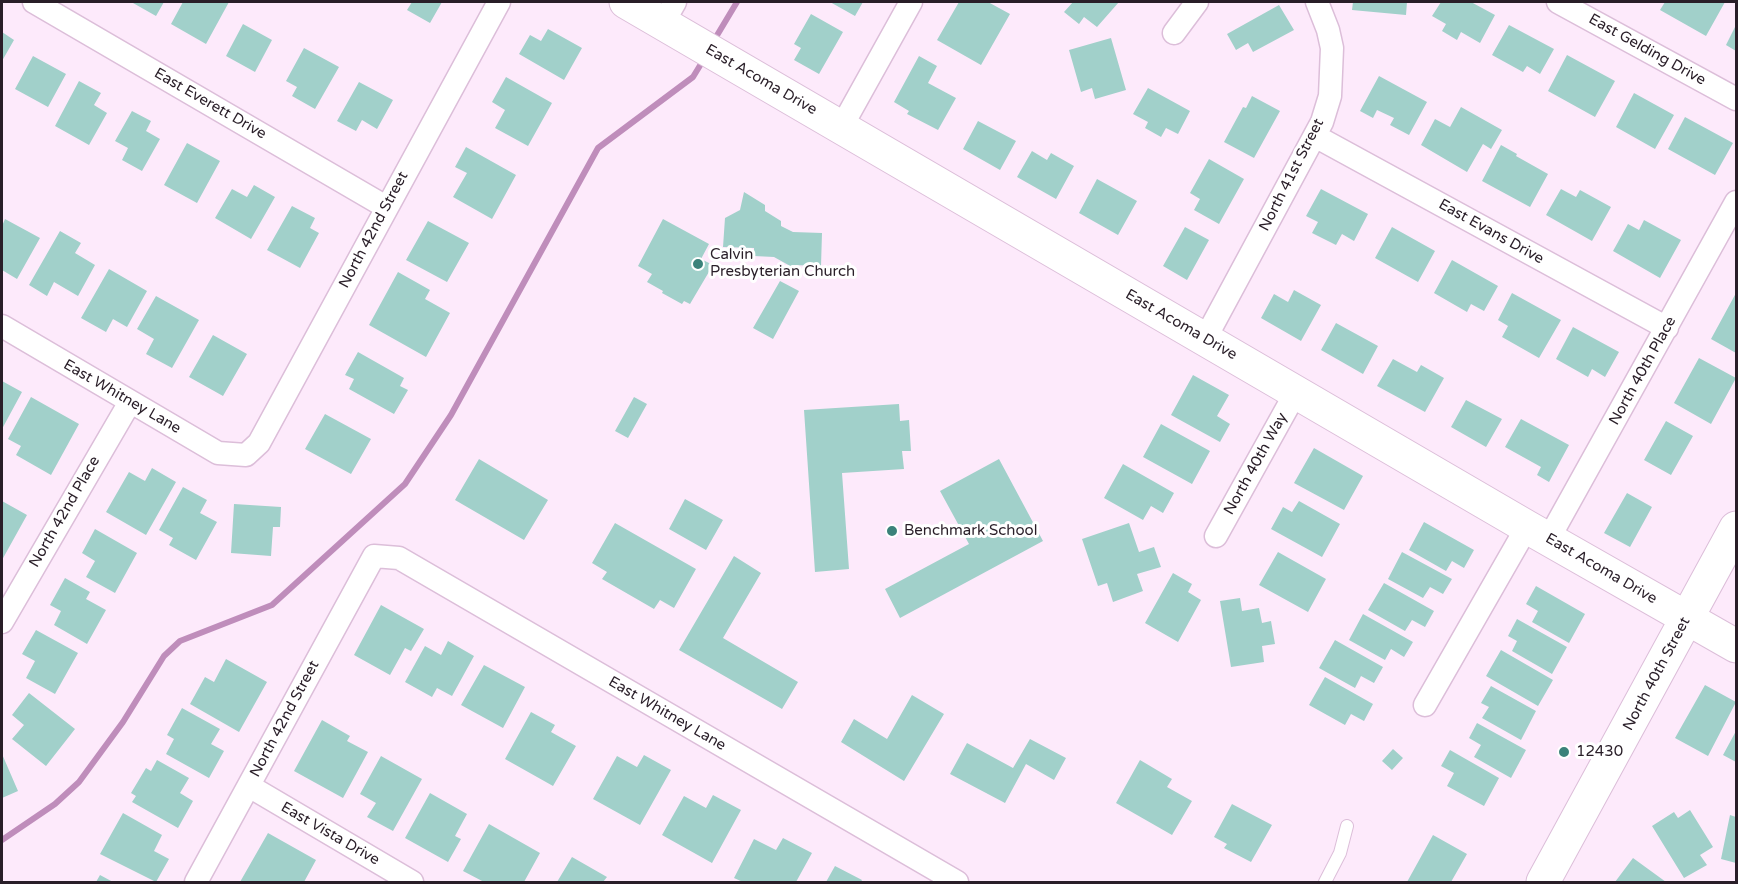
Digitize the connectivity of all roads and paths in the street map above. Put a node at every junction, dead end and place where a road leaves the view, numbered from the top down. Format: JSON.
{"nodes":[{"id":1,"x":34,"y":2,"type":"edge"},
{"id":2,"x":498,"y":2,"type":"edge"},
{"id":3,"x":626,"y":2,"type":"edge"},
{"id":4,"x":911,"y":2,"type":"edge"},
{"id":5,"x":1197,"y":2,"type":"edge"},
{"id":6,"x":1317,"y":2,"type":"edge"},
{"id":7,"x":1558,"y":2,"type":"edge"},
{"id":8,"x":672,"y":19,"type":"edge"},
{"id":9,"x":1174,"y":33,"type":"dead end"},
{"id":10,"x":1737,"y":99,"type":"edge"},
{"id":11,"x":842,"y":126,"type":"junction"},
{"id":12,"x":1315,"y":136,"type":"junction"},
{"id":13,"x":1737,"y":202,"type":"edge"},
{"id":14,"x":386,"y":207,"type":"junction"},
{"id":15,"x":2,"y":326,"type":"edge"},
{"id":16,"x":1667,"y":328,"type":"junction"},
{"id":17,"x":1205,"y":339,"type":"junction"},
{"id":18,"x":1296,"y":392,"type":"junction"},
{"id":19,"x":130,"y":402,"type":"junction"},
{"id":20,"x":246,"y":455,"type":"joint"},
{"id":21,"x":1737,"y":528,"type":"edge"},
{"id":22,"x":1538,"y":533,"type":"junction"},
{"id":23,"x":1216,"y":536,"type":"dead end"},
{"id":24,"x":374,"y":556,"type":"joint"},
{"id":25,"x":3,"y":614,"type":"edge"},
{"id":26,"x":1687,"y":619,"type":"junction"},
{"id":27,"x":1737,"y":646,"type":"edge"},
{"id":28,"x":1425,"y":705,"type":"dead end"},
{"id":29,"x":249,"y":786,"type":"junction"},
{"id":30,"x":1347,"y":826,"type":"dead end"},
{"id":31,"x":196,"y":882,"type":"edge"},
{"id":32,"x":412,"y":882,"type":"edge"},
{"id":33,"x":957,"y":882,"type":"edge"},
{"id":34,"x":1325,"y":882,"type":"edge"},
{"id":35,"x":1543,"y":882,"type":"edge"}],
"edges":[{"from":1,"to":14,"type":"street","name":"East Everett Drive"},
{"from":2,"to":14,"type":"street","name":"North 42nd Street"},
{"from":3,"to":8,"type":"street","name":"East Acoma Drive"},
{"from":4,"to":11,"type":"street"},
{"from":5,"to":9,"type":"street"},
{"from":6,"to":12,"type":"street","name":"North 41st Street"},
{"from":7,"to":10,"type":"street","name":"East Gelding Drive"},
{"from":8,"to":11,"type":"street","name":"East Acoma Drive"},
{"from":11,"to":17,"type":"street","name":"East Acoma Drive"},
{"from":12,"to":16,"type":"street","name":"East Evans Drive"},
{"from":12,"to":17,"type":"street","name":"North 41st Street"},
{"from":13,"to":16,"type":"street","name":"North 40th Place"},
{"from":14,"to":20,"type":"street","name":"North 42nd Street"},
{"from":15,"to":19,"type":"street","name":"East Whitney Lane"},
{"from":16,"to":22,"type":"street","name":"North 40th Place"},
{"from":17,"to":18,"type":"street","name":"East Acoma Drive"},
{"from":18,"to":22,"type":"street","name":"East Acoma Drive"},
{"from":18,"to":23,"type":"street","name":"North 40th Way"},
{"from":19,"to":20,"type":"street","name":"East Whitney Lane"},
{"from":19,"to":25,"type":"street","name":"North 42nd Place"},
{"from":21,"to":26,"type":"street","name":"North 40th Street"},
{"from":22,"to":26,"type":"street","name":"East Acoma Drive"},
{"from":22,"to":28,"type":"street","name":"North 40th Place"},
{"from":24,"to":29,"type":"street","name":"North 42nd Street"},
{"from":24,"to":33,"type":"street","name":"East Whitney Lane"},
{"from":26,"to":27,"type":"street","name":"East Acoma Drive"},
{"from":26,"to":35,"type":"street","name":"North 40th Street"},
{"from":29,"to":31,"type":"street","name":"North 42nd Street"},
{"from":29,"to":32,"type":"street","name":"East Vista Drive"},
{"from":30,"to":34,"type":"lane"}]}
